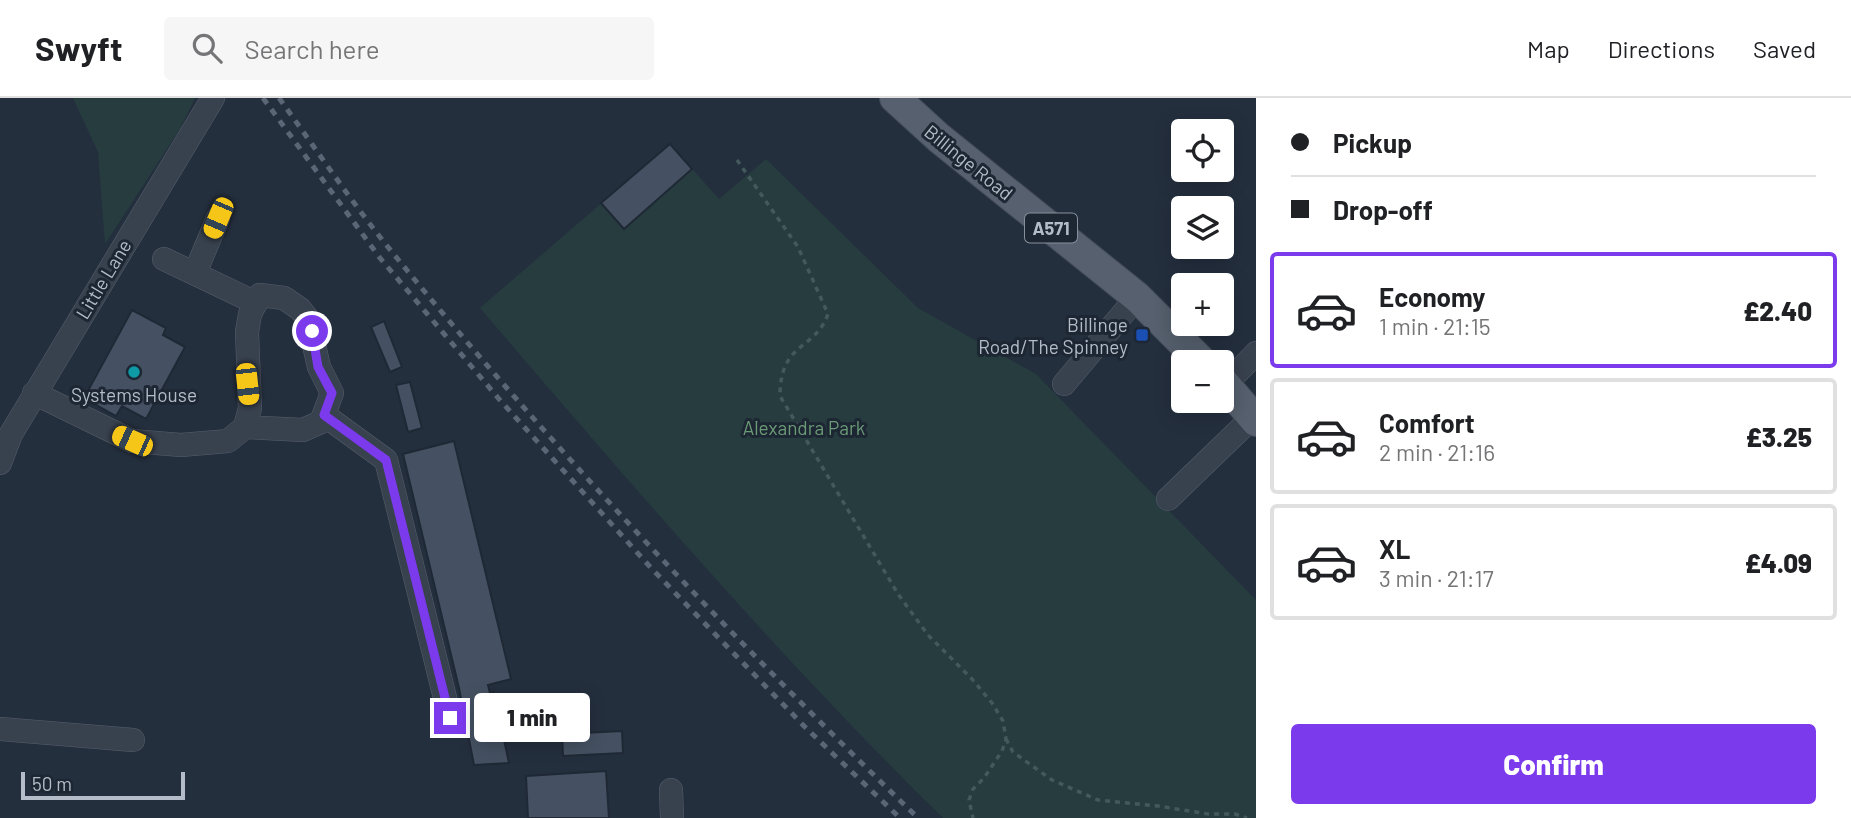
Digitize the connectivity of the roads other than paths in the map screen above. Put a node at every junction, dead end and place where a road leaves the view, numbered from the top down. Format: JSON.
{"nodes":[{"id":1,"x":213,"y":98,"type":"edge"},
{"id":2,"x":895,"y":98,"type":"edge"},
{"id":3,"x":218,"y":218,"type":"dead end"},
{"id":4,"x":164,"y":259,"type":"dead end"},
{"id":5,"x":195,"y":273,"type":"junction"},
{"id":6,"x":1137,"y":297,"type":"junction"},
{"id":7,"x":256,"y":303,"type":"junction"},
{"id":8,"x":1190,"y":350,"type":"edge"},
{"id":9,"x":1256,"y":353,"type":"edge"},
{"id":10,"x":1234,"y":373,"type":"edge"},
{"id":11,"x":1064,"y":384,"type":"dead end"},
{"id":12,"x":34,"y":393,"type":"junction"},
{"id":13,"x":1234,"y":396,"type":"edge"},
{"id":14,"x":324,"y":415,"type":"junction"},
{"id":15,"x":1254,"y":419,"type":"edge"},
{"id":16,"x":245,"y":427,"type":"junction"},
{"id":17,"x":0,"y":463,"type":"edge"},
{"id":18,"x":1168,"y":499,"type":"dead end"},
{"id":19,"x":450,"y":718,"type":"dead end"},
{"id":20,"x":0,"y":729,"type":"edge"},
{"id":21,"x":134,"y":740,"type":"dead end"},
{"id":22,"x":671,"y":790,"type":"dead end"},
{"id":23,"x":672,"y":818,"type":"edge"}],
"edges":[{"from":1,"to":12,"type":"street","name":"Little Lane"},
{"from":2,"to":6,"type":"main road","name":"Billinge Road","number":"A571"},
{"from":3,"to":5,"type":"street"},
{"from":4,"to":5,"type":"street"},
{"from":5,"to":7,"type":"street"},
{"from":6,"to":8,"type":"main road","name":"Billinge Road","number":"A571"},
{"from":6,"to":11,"type":"street"},
{"from":7,"to":14,"type":"street"},
{"from":7,"to":16,"type":"street"},
{"from":9,"to":10,"type":"street"},
{"from":12,"to":16,"type":"street"},
{"from":12,"to":17,"type":"street","name":"Little Lane"},
{"from":13,"to":15,"type":"main road"},
{"from":14,"to":16,"type":"street"},
{"from":14,"to":19,"type":"street"},
{"from":15,"to":18,"type":"street"},
{"from":20,"to":21,"type":"street"},
{"from":22,"to":23,"type":"street"}]}
